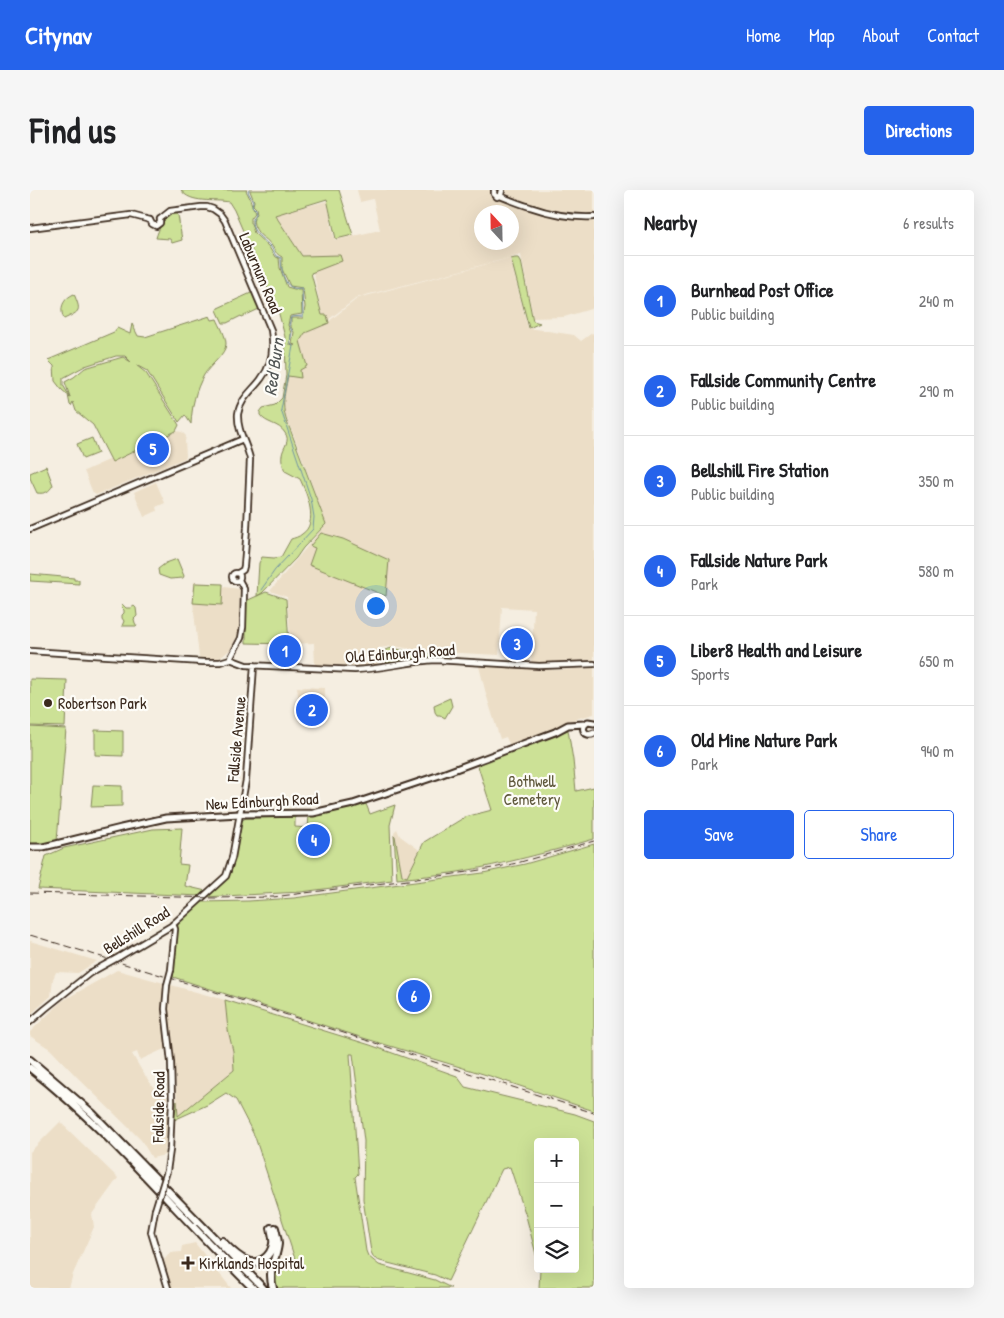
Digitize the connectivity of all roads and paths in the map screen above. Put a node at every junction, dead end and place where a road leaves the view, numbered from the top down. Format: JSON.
{"nodes":[{"id":1,"x":493,"y":190,"type":"edge"},
{"id":2,"x":502,"y":193,"type":"edge"},
{"id":3,"x":594,"y":217,"type":"edge"},
{"id":4,"x":30,"y":228,"type":"edge"},
{"id":5,"x":243,"y":439,"type":"junction"},
{"id":6,"x":30,"y":529,"type":"edge"},
{"id":7,"x":30,"y":650,"type":"edge"},
{"id":8,"x":230,"y":660,"type":"junction"},
{"id":9,"x":594,"y":664,"type":"edge"},
{"id":10,"x":254,"y":665,"type":"junction"},
{"id":11,"x":594,"y":722,"type":"edge"},
{"id":12,"x":584,"y":724,"type":"junction"},
{"id":13,"x":574,"y":725,"type":"junction"},
{"id":14,"x":584,"y":731,"type":"junction"},
{"id":15,"x":594,"y":733,"type":"edge"},
{"id":16,"x":240,"y":814,"type":"junction"},
{"id":17,"x":30,"y":847,"type":"edge"},
{"id":18,"x":173,"y":924,"type":"junction"},
{"id":19,"x":30,"y":1022,"type":"edge"},
{"id":20,"x":30,"y":1060,"type":"edge"},
{"id":21,"x":30,"y":1068,"type":"edge"},
{"id":22,"x":182,"y":1206,"type":"junction"},
{"id":23,"x":168,"y":1288,"type":"edge"},
{"id":24,"x":253,"y":1288,"type":"edge"},
{"id":25,"x":263,"y":1288,"type":"edge"},
{"id":26,"x":274,"y":1288,"type":"edge"}],
"edges":[{"from":1,"to":2,"type":"street"},
{"from":2,"to":3,"type":"street"},
{"from":4,"to":5,"type":"street","name":"Laburnum Road"},
{"from":5,"to":6,"type":"street"},
{"from":5,"to":8,"type":"street","name":"Laburnum Road"},
{"from":7,"to":8,"type":"street","name":"Old Edinburgh Road"},
{"from":8,"to":10,"type":"street","name":"Old Edinburgh Road"},
{"from":9,"to":10,"type":"street","name":"Old Edinburgh Road"},
{"from":10,"to":16,"type":"street","name":"Fallside Avenue"},
{"from":11,"to":12,"type":"main road","name":"New Edinburgh Road"},
{"from":12,"to":13,"type":"main road","name":"New Edinburgh Road"},
{"from":12,"to":14,"type":"main road"},
{"from":13,"to":14,"type":"main road"},
{"from":13,"to":16,"type":"main road","name":"New Edinburgh Road"},
{"from":14,"to":15,"type":"main road"},
{"from":16,"to":17,"type":"main road","name":"New Edinburgh Road"},
{"from":16,"to":18,"type":"street","name":"Bellshill Road"},
{"from":18,"to":19,"type":"street","name":"Bellshill Road","bridge":true},
{"from":18,"to":23,"type":"street","name":"Fallside Road","bridge":true},
{"from":20,"to":22,"type":"highway"},
{"from":21,"to":24,"type":"highway"},
{"from":22,"to":25,"type":"highway"},
{"from":22,"to":26,"type":"highway"}]}
